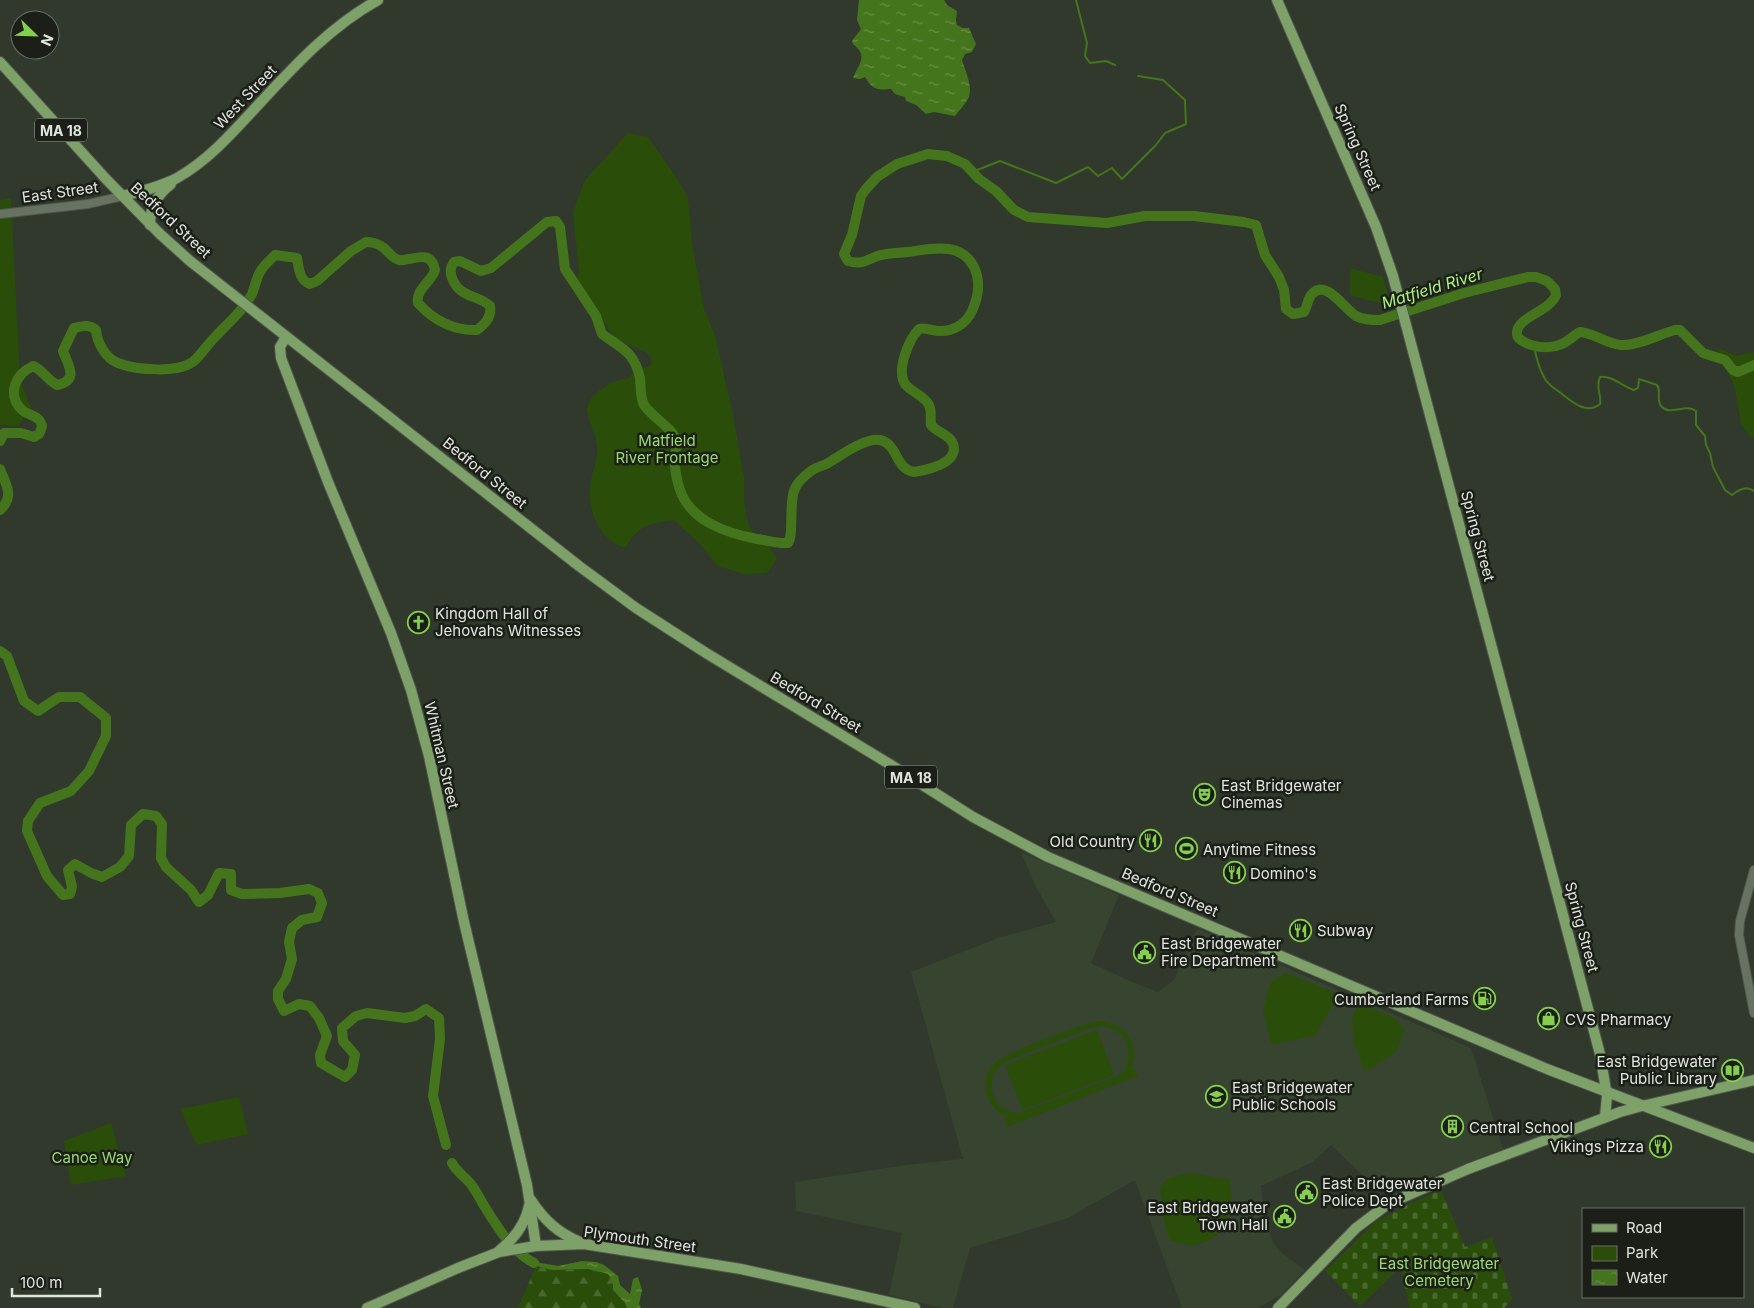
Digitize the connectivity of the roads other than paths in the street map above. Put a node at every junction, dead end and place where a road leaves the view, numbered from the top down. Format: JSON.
{"nodes":[{"id":1,"x":378,"y":0,"type":"edge"},
{"id":2,"x":1277,"y":0,"type":"edge"},
{"id":3,"x":0,"y":62,"type":"edge"},
{"id":4,"x":184,"y":174,"type":"junction"},
{"id":5,"x":123,"y":196,"type":"junction"},
{"id":6,"x":0,"y":214,"type":"edge"},
{"id":7,"x":150,"y":224,"type":"junction"},
{"id":8,"x":286,"y":337,"type":"junction"},
{"id":9,"x":1754,"y":870,"type":"edge"},
{"id":10,"x":1754,"y":1013,"type":"edge"},
{"id":11,"x":1754,"y":1080,"type":"edge"},
{"id":12,"x":1607,"y":1093,"type":"junction"},
{"id":13,"x":1642,"y":1106,"type":"junction"},
{"id":14,"x":1605,"y":1117,"type":"junction"},
{"id":15,"x":1754,"y":1148,"type":"edge"},
{"id":16,"x":529,"y":1198,"type":"junction"},
{"id":17,"x":511,"y":1244,"type":"junction"},
{"id":18,"x":584,"y":1244,"type":"junction"},
{"id":19,"x":533,"y":1246,"type":"junction"},
{"id":20,"x":367,"y":1308,"type":"edge"},
{"id":21,"x":915,"y":1308,"type":"edge"},
{"id":22,"x":1278,"y":1308,"type":"edge"}],
"edges":[{"from":1,"to":4,"type":"main road","name":"West Street"},
{"from":2,"to":12,"type":"main road","name":"Spring Street"},
{"from":3,"to":5,"type":"main road","name":"Bedford Street","number":"MA 18"},
{"from":4,"to":5,"type":"main road","name":"West Street"},
{"from":4,"to":7,"type":"main road"},
{"from":5,"to":6,"type":"street","name":"East Street"},
{"from":5,"to":7,"type":"main road","name":"Bedford Street","number":"MA 18"},
{"from":7,"to":8,"type":"main road","name":"Bedford Street","number":"MA 18"},
{"from":8,"to":12,"type":"main road","name":"Bedford Street","number":"MA 18"},
{"from":8,"to":16,"type":"main road","name":"Whitman Street"},
{"from":9,"to":10,"type":"street"},
{"from":11,"to":13,"type":"main road"},
{"from":12,"to":13,"type":"main road","name":"Bedford Street","number":"MA 18"},
{"from":12,"to":14,"type":"main road","name":"Spring Street"},
{"from":13,"to":14,"type":"main road"},
{"from":13,"to":15,"type":"main road","name":"Bedford Street","number":"MA 18"},
{"from":14,"to":22,"type":"main road"},
{"from":16,"to":17,"type":"main road"},
{"from":16,"to":18,"type":"main road"},
{"from":16,"to":19,"type":"main road","name":"Whitman Street"},
{"from":17,"to":19,"type":"main road","name":"Plymouth Street"},
{"from":17,"to":20,"type":"main road","name":"Plymouth Street"},
{"from":18,"to":19,"type":"main road","name":"Plymouth Street"},
{"from":18,"to":21,"type":"main road","name":"Plymouth Street"}]}
